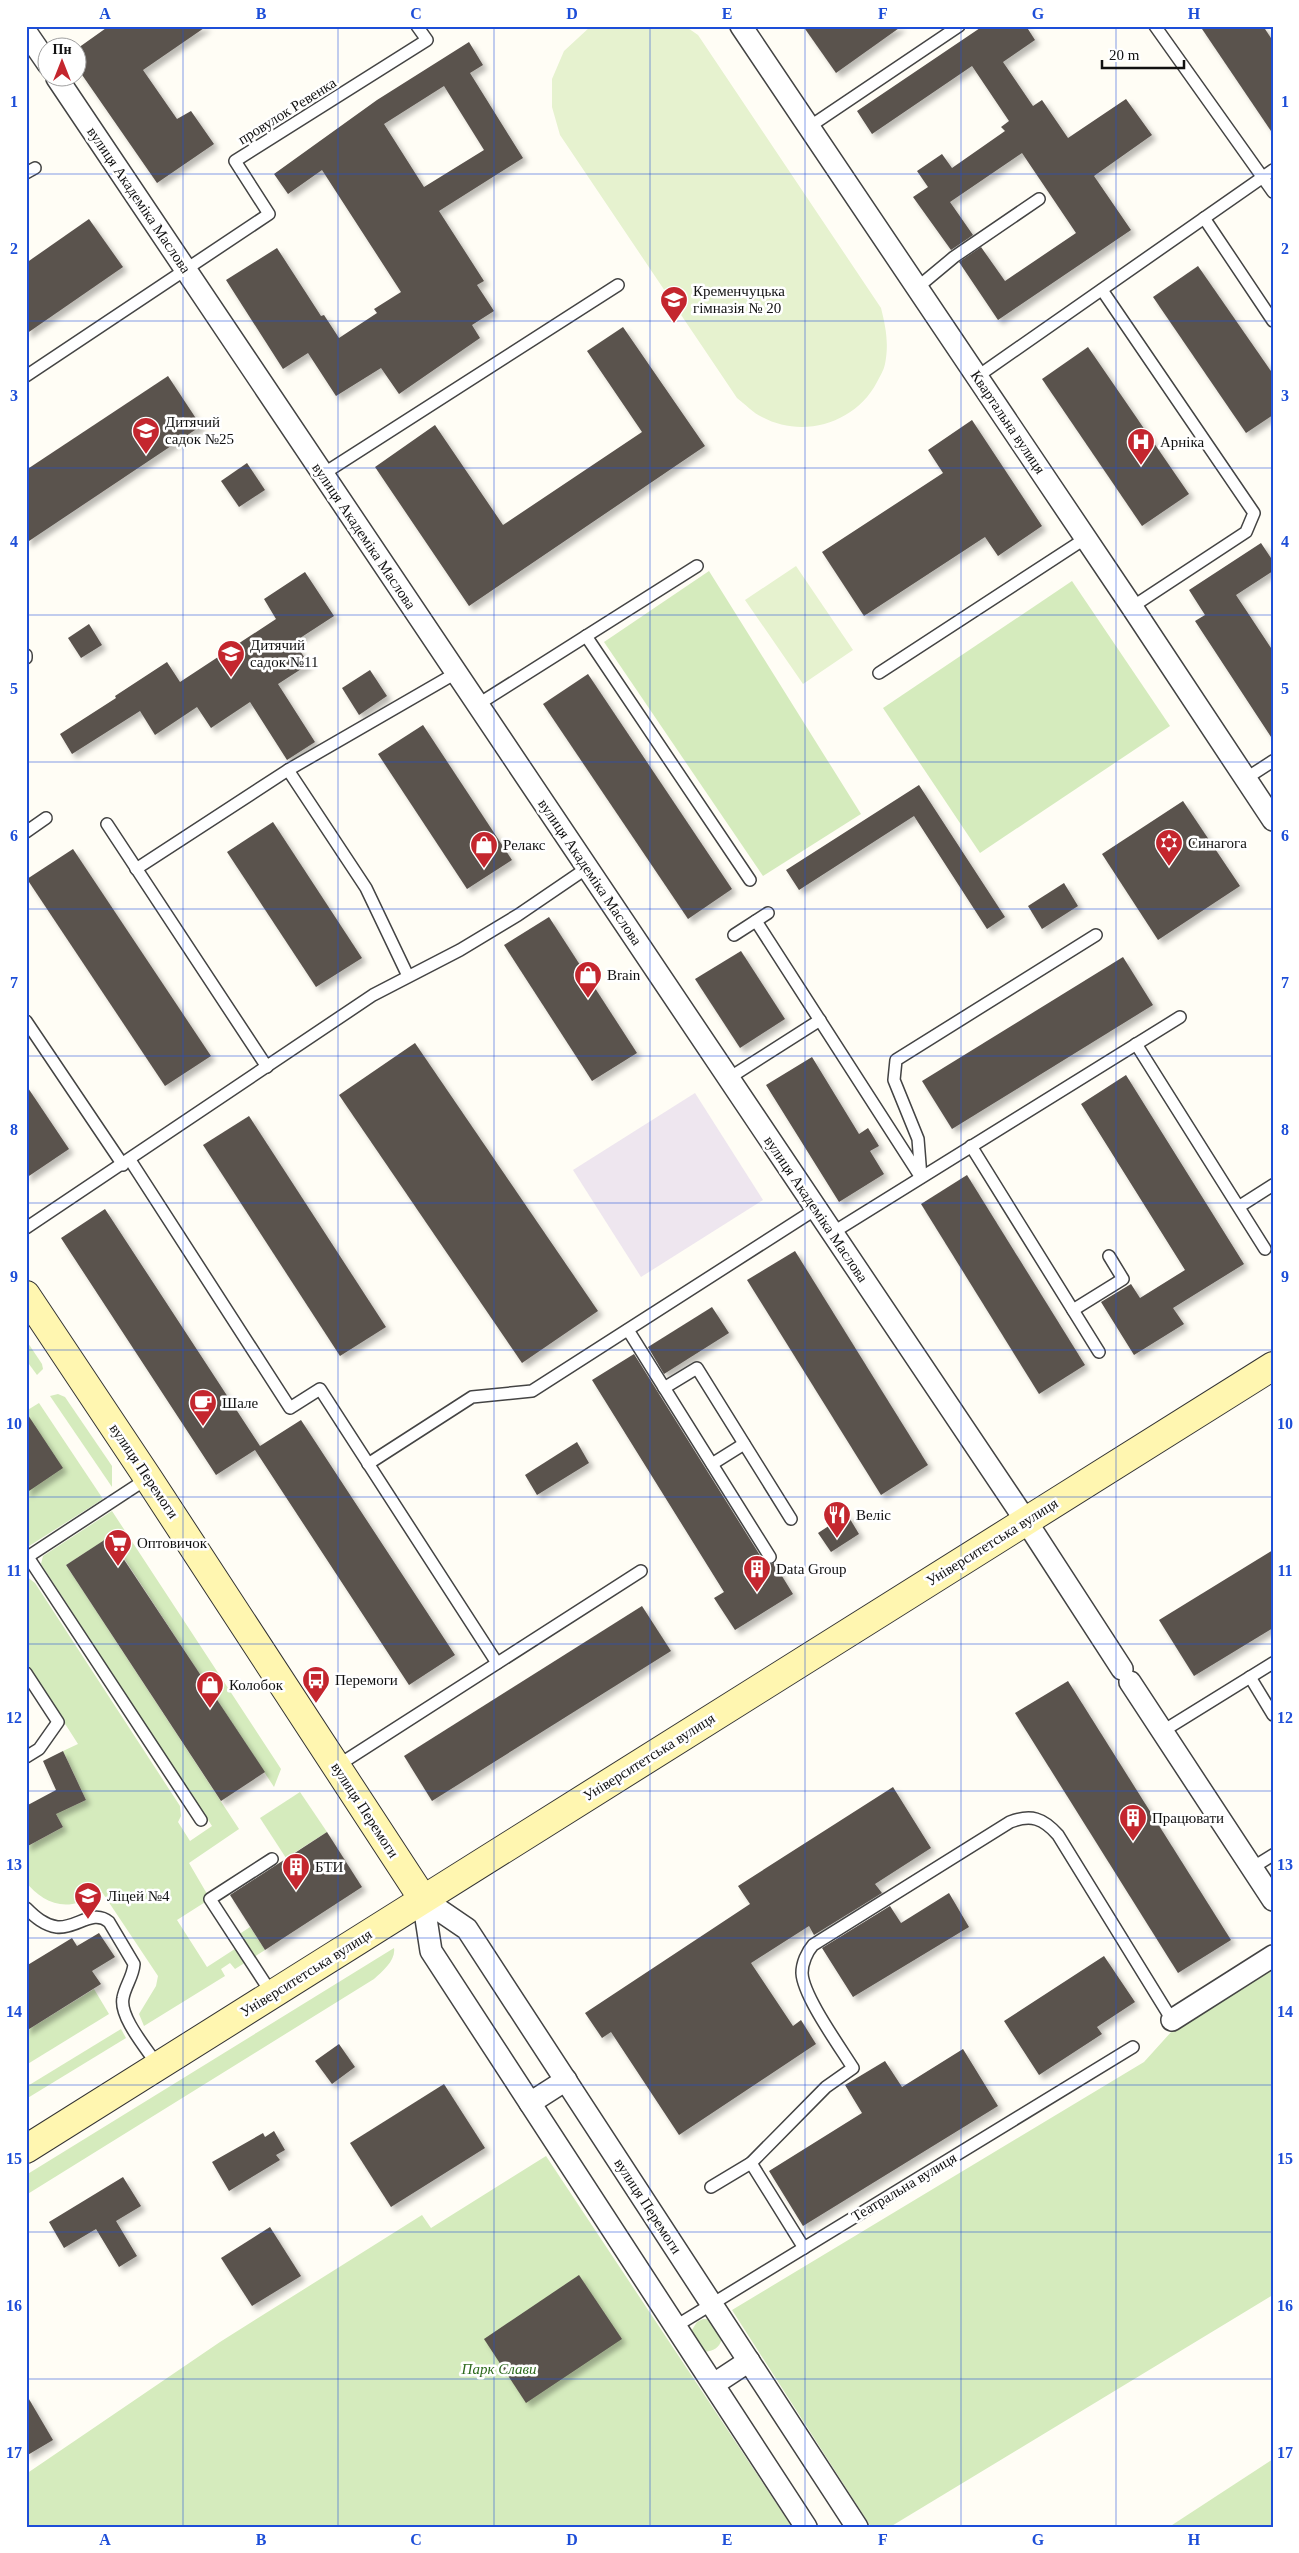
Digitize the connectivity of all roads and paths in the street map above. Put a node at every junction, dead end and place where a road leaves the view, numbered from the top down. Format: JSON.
{"nodes":[{"id":1,"x":418,"y":26,"type":"edge"},
{"id":2,"x":741,"y":26,"type":"edge"},
{"id":3,"x":959,"y":26,"type":"edge"},
{"id":4,"x":1155,"y":26,"type":"edge"},
{"id":5,"x":26,"y":32,"type":"edge"},
{"id":6,"x":38,"y":49,"type":"edge"},
{"id":7,"x":64,"y":88,"type":"edge"},
{"id":8,"x":809,"y":127,"type":"junction"},
{"id":9,"x":1268,"y":174,"type":"edge"},
{"id":10,"x":1273,"y":192,"type":"edge"},
{"id":11,"x":1040,"y":198,"type":"dead end"},
{"id":12,"x":1204,"y":218,"type":"junction"},
{"id":13,"x":185,"y":270,"type":"junction"},
{"id":14,"x":618,"y":285,"type":"dead end"},
{"id":15,"x":918,"y":287,"type":"junction"},
{"id":16,"x":1102,"y":290,"type":"junction"},
{"id":17,"x":1273,"y":321,"type":"edge"},
{"id":18,"x":26,"y":376,"type":"edge"},
{"id":19,"x":978,"y":376,"type":"junction"},
{"id":20,"x":322,"y":474,"type":"junction"},
{"id":21,"x":1086,"y":538,"type":"junction"},
{"id":22,"x":697,"y":566,"type":"dead end"},
{"id":23,"x":1132,"y":607,"type":"junction"},
{"id":24,"x":586,"y":636,"type":"junction"},
{"id":25,"x":456,"y":673,"type":"junction"},
{"id":26,"x":879,"y":673,"type":"dead end"},
{"id":27,"x":478,"y":705,"type":"junction"},
{"id":28,"x":1273,"y":761,"type":"edge"},
{"id":29,"x":288,"y":770,"type":"junction"},
{"id":30,"x":1245,"y":779,"type":"junction"},
{"id":31,"x":46,"y":818,"type":"dead end"},
{"id":32,"x":1273,"y":820,"type":"edge"},
{"id":33,"x":107,"y":824,"type":"dead end"},
{"id":34,"x":26,"y":832,"type":"edge"},
{"id":35,"x":587,"y":868,"type":"junction"},
{"id":36,"x":136,"y":869,"type":"junction"},
{"id":37,"x":750,"y":880,"type":"dead end"},
{"id":38,"x":768,"y":913,"type":"dead end"},
{"id":39,"x":756,"y":921,"type":"junction"},
{"id":40,"x":734,"y":934,"type":"dead end"},
{"id":41,"x":1096,"y":934,"type":"dead end"},
{"id":42,"x":408,"y":976,"type":"junction"},
{"id":43,"x":1180,"y":1017,"type":"dead end"},
{"id":44,"x":820,"y":1020,"type":"junction"},
{"id":45,"x":26,"y":1021,"type":"edge"},
{"id":46,"x":1136,"y":1044,"type":"junction"},
{"id":47,"x":267,"y":1067,"type":"junction"},
{"id":48,"x":729,"y":1078,"type":"junction"},
{"id":49,"x":971,"y":1146,"type":"junction"},
{"id":50,"x":127,"y":1162,"type":"junction"},
{"id":51,"x":922,"y":1177,"type":"junction"},
{"id":52,"x":1273,"y":1185,"type":"edge"},
{"id":53,"x":1240,"y":1206,"type":"junction"},
{"id":54,"x":816,"y":1209,"type":"junction"},
{"id":55,"x":26,"y":1228,"type":"edge"},
{"id":56,"x":832,"y":1233,"type":"junction"},
{"id":57,"x":1265,"y":1249,"type":"dead end"},
{"id":58,"x":1109,"y":1256,"type":"dead end"},
{"id":59,"x":26,"y":1295,"type":"edge"},
{"id":60,"x":1073,"y":1310,"type":"junction"},
{"id":61,"x":628,"y":1330,"type":"junction"},
{"id":62,"x":1099,"y":1352,"type":"dead end"},
{"id":63,"x":1273,"y":1366,"type":"edge"},
{"id":64,"x":664,"y":1388,"type":"junction"},
{"id":65,"x":744,"y":1444,"type":"junction"},
{"id":66,"x":368,"y":1464,"type":"junction"},
{"id":67,"x":712,"y":1464,"type":"junction"},
{"id":68,"x":148,"y":1478,"type":"junction"},
{"id":69,"x":791,"y":1519,"type":"dead end"},
{"id":70,"x":1026,"y":1521,"type":"junction"},
{"id":71,"x":27,"y":1557,"type":"edge"},
{"id":72,"x":770,"y":1557,"type":"dead end"},
{"id":73,"x":642,"y":1570,"type":"dead end"},
{"id":74,"x":497,"y":1663,"type":"junction"},
{"id":75,"x":1273,"y":1663,"type":"edge"},
{"id":76,"x":26,"y":1673,"type":"edge"},
{"id":77,"x":1250,"y":1677,"type":"junction"},
{"id":78,"x":1273,"y":1714,"type":"edge"},
{"id":79,"x":1163,"y":1731,"type":"junction"},
{"id":80,"x":26,"y":1757,"type":"edge"},
{"id":81,"x":337,"y":1766,"type":"junction"},
{"id":82,"x":201,"y":1820,"type":"dead end"},
{"id":83,"x":1273,"y":1855,"type":"edge"},
{"id":84,"x":272,"y":1859,"type":"dead end"},
{"id":85,"x":1252,"y":1868,"type":"junction"},
{"id":86,"x":423,"y":1899,"type":"junction"},
{"id":87,"x":1273,"y":1900,"type":"edge"},
{"id":88,"x":26,"y":1908,"type":"edge"},
{"id":89,"x":1273,"y":1956,"type":"edge"},
{"id":90,"x":272,"y":1994,"type":"junction"},
{"id":91,"x":1172,"y":2020,"type":"joint"},
{"id":92,"x":1133,"y":2047,"type":"dead end"},
{"id":93,"x":158,"y":2066,"type":"junction"},
{"id":94,"x":566,"y":2080,"type":"junction"},
{"id":95,"x":530,"y":2103,"type":"junction"},
{"id":96,"x":26,"y":2149,"type":"edge"},
{"id":97,"x":751,"y":2163,"type":"junction"},
{"id":98,"x":711,"y":2187,"type":"dead end"},
{"id":99,"x":804,"y":2248,"type":"junction"},
{"id":100,"x":711,"y":2304,"type":"junction"},
{"id":101,"x":676,"y":2326,"type":"junction"},
{"id":102,"x":749,"y":2361,"type":"junction"},
{"id":103,"x":714,"y":2384,"type":"junction"},
{"id":104,"x":806,"y":2527,"type":"edge"},
{"id":105,"x":857,"y":2527,"type":"edge"}],
"edges":[{"from":1,"to":13,"type":"lane","name":"провулок Ревенка"},
{"from":2,"to":8,"type":"street","name":"Квартальна вулиця"},
{"from":3,"to":8,"type":"lane"},
{"from":4,"to":9,"type":"lane"},
{"from":5,"to":6,"type":"street"},
{"from":7,"to":13,"type":"street","name":"вулиця Академіка Маслова"},
{"from":8,"to":15,"type":"street","name":"Квартальна вулиця"},
{"from":9,"to":10,"type":"lane"},
{"from":9,"to":12,"type":"lane"},
{"from":11,"to":15,"type":"lane"},
{"from":12,"to":16,"type":"lane"},
{"from":12,"to":17,"type":"lane"},
{"from":13,"to":18,"type":"lane","name":"провулок Ревенка"},
{"from":13,"to":20,"type":"street","name":"вулиця Академіка Маслова"},
{"from":14,"to":20,"type":"lane"},
{"from":15,"to":19,"type":"street","name":"Квартальна вулиця"},
{"from":16,"to":19,"type":"lane"},
{"from":16,"to":23,"type":"lane"},
{"from":19,"to":21,"type":"street","name":"Квартальна вулиця"},
{"from":20,"to":25,"type":"street","name":"вулиця Академіка Маслова"},
{"from":21,"to":23,"type":"street","name":"Квартальна вулиця"},
{"from":21,"to":26,"type":"lane"},
{"from":22,"to":24,"type":"lane"},
{"from":23,"to":30,"type":"street","name":"Квартальна вулиця"},
{"from":24,"to":27,"type":"lane"},
{"from":24,"to":37,"type":"lane"},
{"from":25,"to":27,"type":"street","name":"вулиця Академіка Маслова"},
{"from":25,"to":29,"type":"lane"},
{"from":27,"to":35,"type":"street","name":"вулиця Академіка Маслова"},
{"from":28,"to":30,"type":"lane"},
{"from":29,"to":36,"type":"lane"},
{"from":29,"to":42,"type":"lane"},
{"from":30,"to":32,"type":"street","name":"Квартальна вулиця"},
{"from":31,"to":34,"type":"lane"},
{"from":33,"to":36,"type":"lane"},
{"from":35,"to":42,"type":"lane"},
{"from":35,"to":48,"type":"street","name":"вулиця Академіка Маслова"},
{"from":36,"to":47,"type":"lane"},
{"from":38,"to":39,"type":"lane"},
{"from":39,"to":40,"type":"lane"},
{"from":39,"to":44,"type":"lane"},
{"from":41,"to":51,"type":"lane"},
{"from":42,"to":47,"type":"lane"},
{"from":43,"to":46,"type":"lane"},
{"from":44,"to":48,"type":"lane"},
{"from":44,"to":51,"type":"lane"},
{"from":45,"to":50,"type":"lane"},
{"from":46,"to":49,"type":"lane"},
{"from":46,"to":53,"type":"lane"},
{"from":47,"to":50,"type":"lane"},
{"from":48,"to":54,"type":"street","name":"вулиця Академіка Маслова"},
{"from":49,"to":51,"type":"lane"},
{"from":49,"to":60,"type":"lane"},
{"from":50,"to":55,"type":"lane"},
{"from":50,"to":66,"type":"lane"},
{"from":51,"to":56,"type":"lane"},
{"from":52,"to":53,"type":"lane"},
{"from":53,"to":57,"type":"lane"},
{"from":54,"to":56,"type":"street","name":"вулиця Академіка Маслова"},
{"from":54,"to":61,"type":"lane"},
{"from":56,"to":70,"type":"street","name":"вулиця Академіка Маслова"},
{"from":58,"to":60,"type":"lane"},
{"from":59,"to":68,"type":"main road","name":"вулиця Перемоги"},
{"from":60,"to":62,"type":"lane"},
{"from":61,"to":64,"type":"lane"},
{"from":61,"to":66,"type":"lane"},
{"from":63,"to":70,"type":"main road","name":"Університетська вулиця"},
{"from":64,"to":65,"type":"lane"},
{"from":64,"to":67,"type":"lane"},
{"from":65,"to":67,"type":"lane"},
{"from":65,"to":69,"type":"lane"},
{"from":66,"to":74,"type":"lane"},
{"from":67,"to":72,"type":"lane"},
{"from":68,"to":71,"type":"lane"},
{"from":68,"to":81,"type":"main road","name":"вулиця Перемоги"},
{"from":70,"to":79,"type":"street","name":"вулиця Академіка Маслова"},
{"from":70,"to":86,"type":"main road","name":"Університетська вулиця"},
{"from":71,"to":82,"type":"lane"},
{"from":73,"to":74,"type":"lane"},
{"from":74,"to":81,"type":"lane"},
{"from":75,"to":77,"type":"lane"},
{"from":76,"to":80,"type":"lane"},
{"from":77,"to":78,"type":"lane"},
{"from":77,"to":79,"type":"lane"},
{"from":79,"to":85,"type":"street","name":"вулиця Академіка Маслова"},
{"from":81,"to":86,"type":"main road","name":"вулиця Перемоги"},
{"from":83,"to":85,"type":"lane"},
{"from":84,"to":90,"type":"lane"},
{"from":85,"to":87,"type":"street","name":"вулиця Академіка Маслова"},
{"from":86,"to":90,"type":"main road","name":"Університетська вулиця"},
{"from":86,"to":94,"type":"street","name":"вулиця Перемоги"},
{"from":86,"to":95,"type":"street","name":"вулиця Перемоги"},
{"from":88,"to":93,"type":"lane"},
{"from":89,"to":91,"type":"street"},
{"from":90,"to":93,"type":"main road","name":"Університетська вулиця"},
{"from":91,"to":97,"type":"lane"},
{"from":92,"to":99,"type":"lane","name":"Театральна вулиця"},
{"from":93,"to":96,"type":"main road","name":"Університетська вулиця"},
{"from":94,"to":95,"type":"street"},
{"from":94,"to":100,"type":"street","name":"вулиця Перемоги"},
{"from":95,"to":101,"type":"street","name":"вулиця Перемоги"},
{"from":97,"to":98,"type":"lane"},
{"from":97,"to":99,"type":"lane"},
{"from":99,"to":100,"type":"lane","name":"Театральна вулиця"},
{"from":100,"to":101,"type":"lane","name":"Театральна вулиця"},
{"from":100,"to":102,"type":"street","name":"вулиця Перемоги"},
{"from":101,"to":103,"type":"street","name":"вулиця Перемоги"},
{"from":102,"to":103,"type":"street"},
{"from":102,"to":105,"type":"street","name":"вулиця Перемоги"},
{"from":103,"to":104,"type":"street","name":"вулиця Перемоги"}]}
